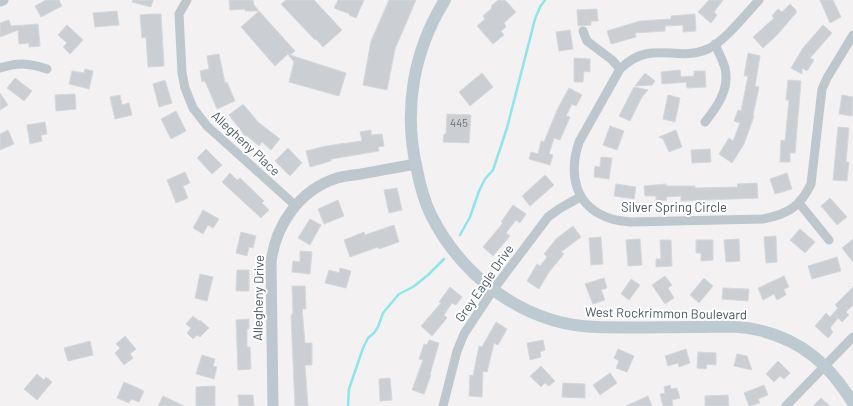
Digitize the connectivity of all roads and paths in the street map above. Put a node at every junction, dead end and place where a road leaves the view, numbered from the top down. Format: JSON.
{"nodes":[{"id":1,"x":187,"y":0,"type":"edge"},
{"id":2,"x":445,"y":0,"type":"edge"},
{"id":3,"x":759,"y":0,"type":"edge"},
{"id":4,"x":582,"y":31,"type":"dead end"},
{"id":5,"x":853,"y":35,"type":"edge"},
{"id":6,"x":715,"y":44,"type":"junction"},
{"id":7,"x":0,"y":68,"type":"edge"},
{"id":8,"x":47,"y":69,"type":"dead end"},
{"id":9,"x":620,"y":69,"type":"junction"},
{"id":10,"x":705,"y":122,"type":"dead end"},
{"id":11,"x":416,"y":164,"type":"junction"},
{"id":12,"x":580,"y":197,"type":"junction"},
{"id":13,"x":799,"y":203,"type":"junction"},
{"id":14,"x":296,"y":206,"type":"junction"},
{"id":15,"x":829,"y":240,"type":"dead end"},
{"id":16,"x":493,"y":290,"type":"junction"},
{"id":17,"x":853,"y":337,"type":"edge"},
{"id":18,"x":826,"y":366,"type":"junction"},
{"id":19,"x":853,"y":403,"type":"edge"},
{"id":20,"x":273,"y":406,"type":"edge"},
{"id":21,"x":443,"y":406,"type":"edge"},
{"id":22,"x":786,"y":406,"type":"edge"}],
"edges":[{"from":1,"to":14,"type":"street","name":"Allegheny Place"},
{"from":2,"to":11,"type":"main road","name":"West Rockrimmon Boulevard"},
{"from":3,"to":6,"type":"street"},
{"from":4,"to":9,"type":"street"},
{"from":5,"to":13,"type":"street","name":"Silver Spring Circle"},
{"from":6,"to":9,"type":"street"},
{"from":6,"to":10,"type":"street"},
{"from":7,"to":8,"type":"street"},
{"from":9,"to":12,"type":"street"},
{"from":11,"to":14,"type":"street","name":"Allegheny Drive"},
{"from":11,"to":16,"type":"main road","name":"West Rockrimmon Boulevard"},
{"from":12,"to":13,"type":"street","name":"Silver Spring Circle"},
{"from":12,"to":16,"type":"street","name":"Grey Eagle Drive"},
{"from":13,"to":15,"type":"street"},
{"from":14,"to":20,"type":"street","name":"Allegheny Drive"},
{"from":16,"to":18,"type":"main road","name":"West Rockrimmon Boulevard"},
{"from":16,"to":21,"type":"street","name":"Grey Eagle Drive"},
{"from":17,"to":18,"type":"street"},
{"from":18,"to":19,"type":"main road","name":"West Rockrimmon Boulevard"},
{"from":18,"to":22,"type":"street"}]}
